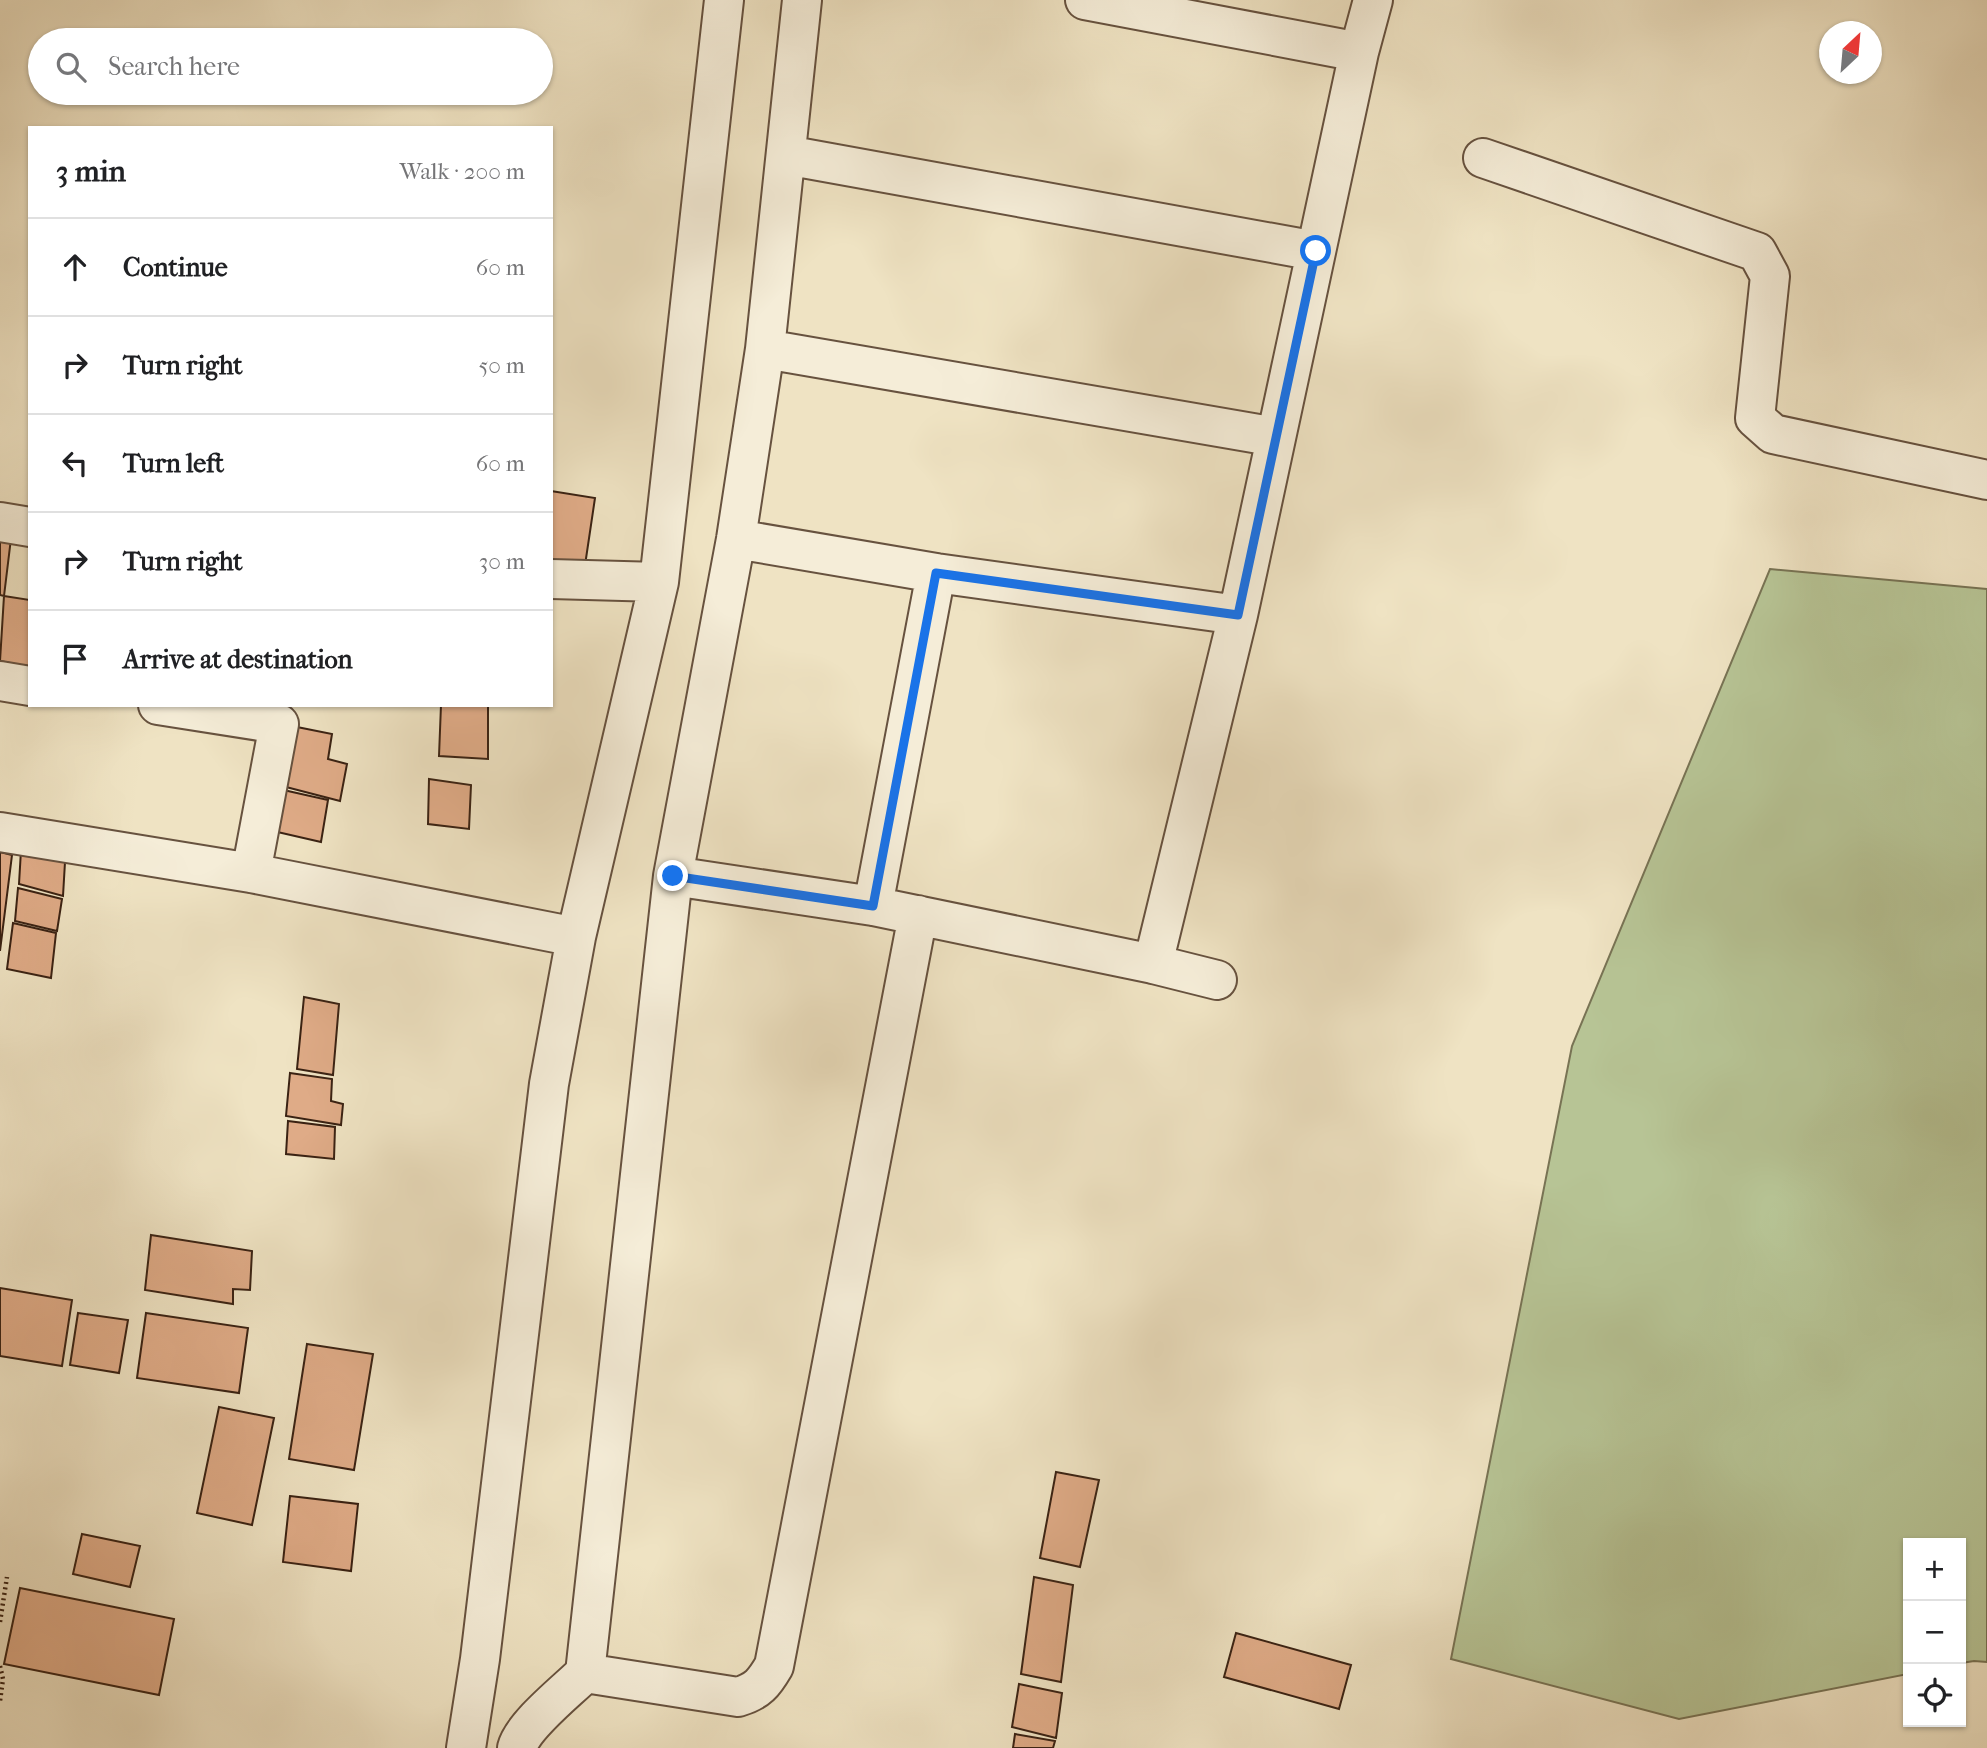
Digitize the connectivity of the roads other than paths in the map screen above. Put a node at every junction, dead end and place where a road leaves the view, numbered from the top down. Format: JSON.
{"nodes":[{"id":1,"x":724,"y":0,"type":"edge"},
{"id":2,"x":802,"y":0,"type":"edge"},
{"id":3,"x":1085,"y":0,"type":"edge"},
{"id":4,"x":1373,"y":0,"type":"edge"},
{"id":5,"x":1359,"y":52,"type":"junction"},
{"id":6,"x":786,"y":155,"type":"junction"},
{"id":7,"x":1483,"y":159,"type":"dead end"},
{"id":8,"x":1316,"y":251,"type":"junction"},
{"id":9,"x":765,"y":349,"type":"junction"},
{"id":10,"x":1276,"y":437,"type":"junction"},
{"id":11,"x":1987,"y":480,"type":"edge"},
{"id":12,"x":0,"y":522,"type":"edge"},
{"id":13,"x":28,"y":527,"type":"edge"},
{"id":14,"x":736,"y":539,"type":"junction"},
{"id":15,"x":936,"y":573,"type":"junction"},
{"id":16,"x":553,"y":579,"type":"edge"},
{"id":17,"x":659,"y":582,"type":"junction"},
{"id":18,"x":1238,"y":615,"type":"junction"},
{"id":19,"x":0,"y":681,"type":"edge"},
{"id":20,"x":28,"y":686,"type":"edge"},
{"id":21,"x":185,"y":707,"type":"edge"},
{"id":22,"x":280,"y":714,"type":"edge"},
{"id":23,"x":0,"y":832,"type":"edge"},
{"id":24,"x":250,"y":873,"type":"junction"},
{"id":25,"x":673,"y":876,"type":"junction"},
{"id":26,"x":873,"y":906,"type":"junction"},
{"id":27,"x":918,"y":915,"type":"junction"},
{"id":28,"x":576,"y":937,"type":"junction"},
{"id":29,"x":1153,"y":964,"type":"junction"},
{"id":30,"x":1217,"y":980,"type":"dead end"},
{"id":31,"x":584,"y":1673,"type":"junction"},
{"id":32,"x":466,"y":1748,"type":"edge"},
{"id":33,"x":517,"y":1748,"type":"edge"}],
"edges":[{"from":1,"to":17,"type":"street"},
{"from":2,"to":6,"type":"street"},
{"from":3,"to":5,"type":"street"},
{"from":4,"to":5,"type":"street"},
{"from":5,"to":8,"type":"street"},
{"from":6,"to":8,"type":"street"},
{"from":6,"to":9,"type":"street"},
{"from":7,"to":11,"type":"street"},
{"from":8,"to":10,"type":"street"},
{"from":9,"to":10,"type":"street"},
{"from":9,"to":14,"type":"street"},
{"from":10,"to":18,"type":"street"},
{"from":12,"to":13,"type":"street"},
{"from":14,"to":15,"type":"street"},
{"from":14,"to":25,"type":"street"},
{"from":15,"to":18,"type":"street"},
{"from":15,"to":26,"type":"street"},
{"from":16,"to":17,"type":"street"},
{"from":17,"to":28,"type":"street"},
{"from":18,"to":29,"type":"street"},
{"from":19,"to":20,"type":"street"},
{"from":21,"to":22,"type":"street"},
{"from":22,"to":24,"type":"street"},
{"from":23,"to":24,"type":"street"},
{"from":24,"to":28,"type":"street"},
{"from":25,"to":26,"type":"street"},
{"from":25,"to":31,"type":"street"},
{"from":26,"to":27,"type":"street"},
{"from":27,"to":29,"type":"street"},
{"from":27,"to":31,"type":"street"},
{"from":28,"to":32,"type":"street"},
{"from":29,"to":30,"type":"street"},
{"from":31,"to":33,"type":"street"}]}
